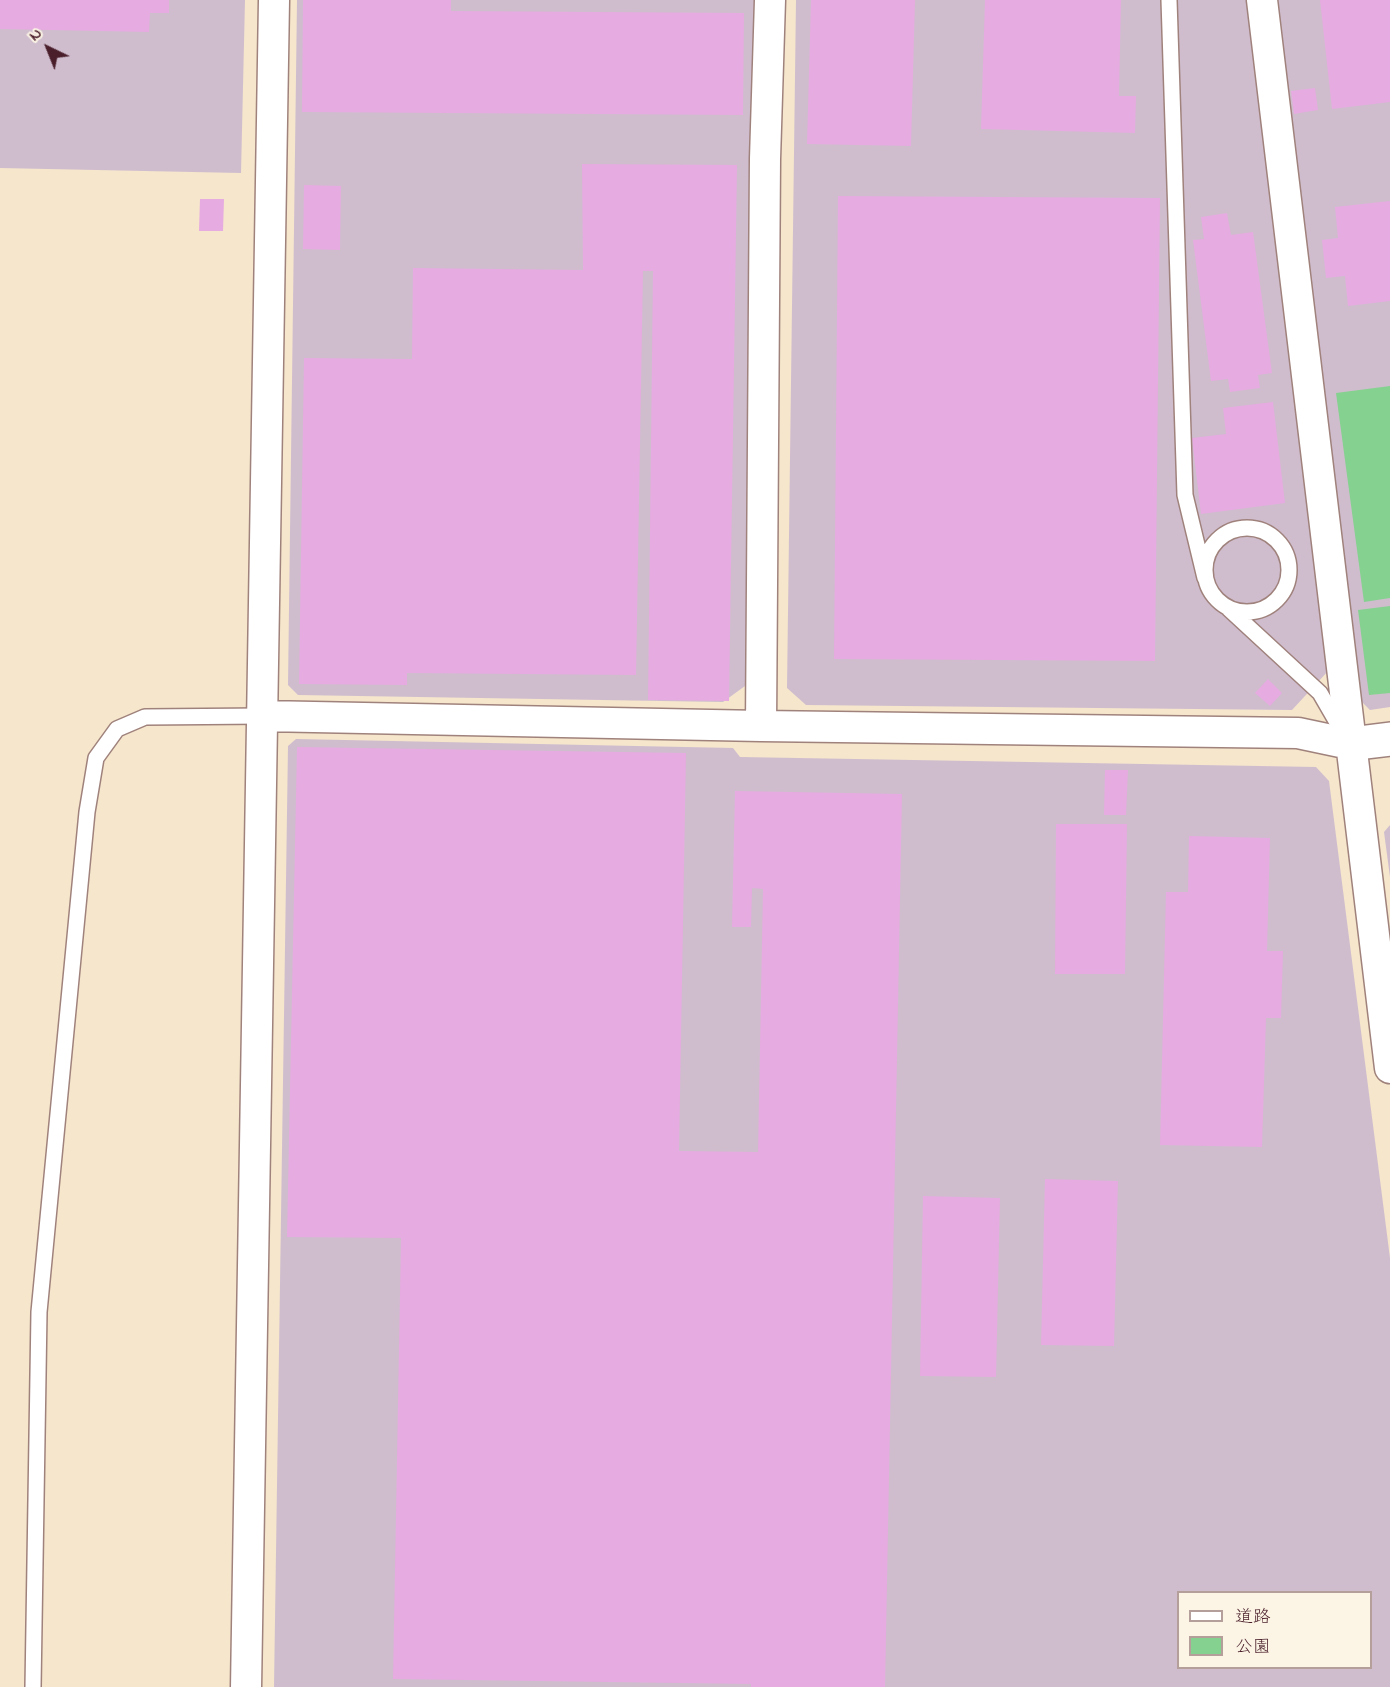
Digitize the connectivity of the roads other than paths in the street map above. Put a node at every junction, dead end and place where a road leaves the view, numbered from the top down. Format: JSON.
{"nodes":[{"id":1,"x":274,"y":0,"type":"edge"},
{"id":2,"x":770,"y":0,"type":"edge"},
{"id":3,"x":1169,"y":0,"type":"edge"},
{"id":4,"x":1262,"y":0,"type":"edge"},
{"id":5,"x":1206,"y":578,"type":"junction"},
{"id":6,"x":1227,"y":608,"type":"junction"},
{"id":7,"x":264,"y":716,"type":"junction"},
{"id":8,"x":761,"y":726,"type":"junction"},
{"id":9,"x":1390,"y":739,"type":"edge"},
{"id":10,"x":1350,"y":744,"type":"junction"},
{"id":11,"x":1390,"y":1068,"type":"edge"},
{"id":12,"x":33,"y":1687,"type":"edge"},
{"id":13,"x":246,"y":1687,"type":"edge"}],
"edges":[{"from":1,"to":7,"type":"street"},
{"from":2,"to":8,"type":"street"},
{"from":3,"to":5,"type":"lane"},
{"from":4,"to":10,"type":"street"},
{"from":5,"to":6,"type":"lane"},
{"from":5,"to":6,"type":"lane"},
{"from":6,"to":10,"type":"lane"},
{"from":7,"to":8,"type":"street"},
{"from":7,"to":12,"type":"lane"},
{"from":7,"to":13,"type":"street"},
{"from":8,"to":10,"type":"street"},
{"from":9,"to":10,"type":"street"},
{"from":10,"to":11,"type":"street"}]}
